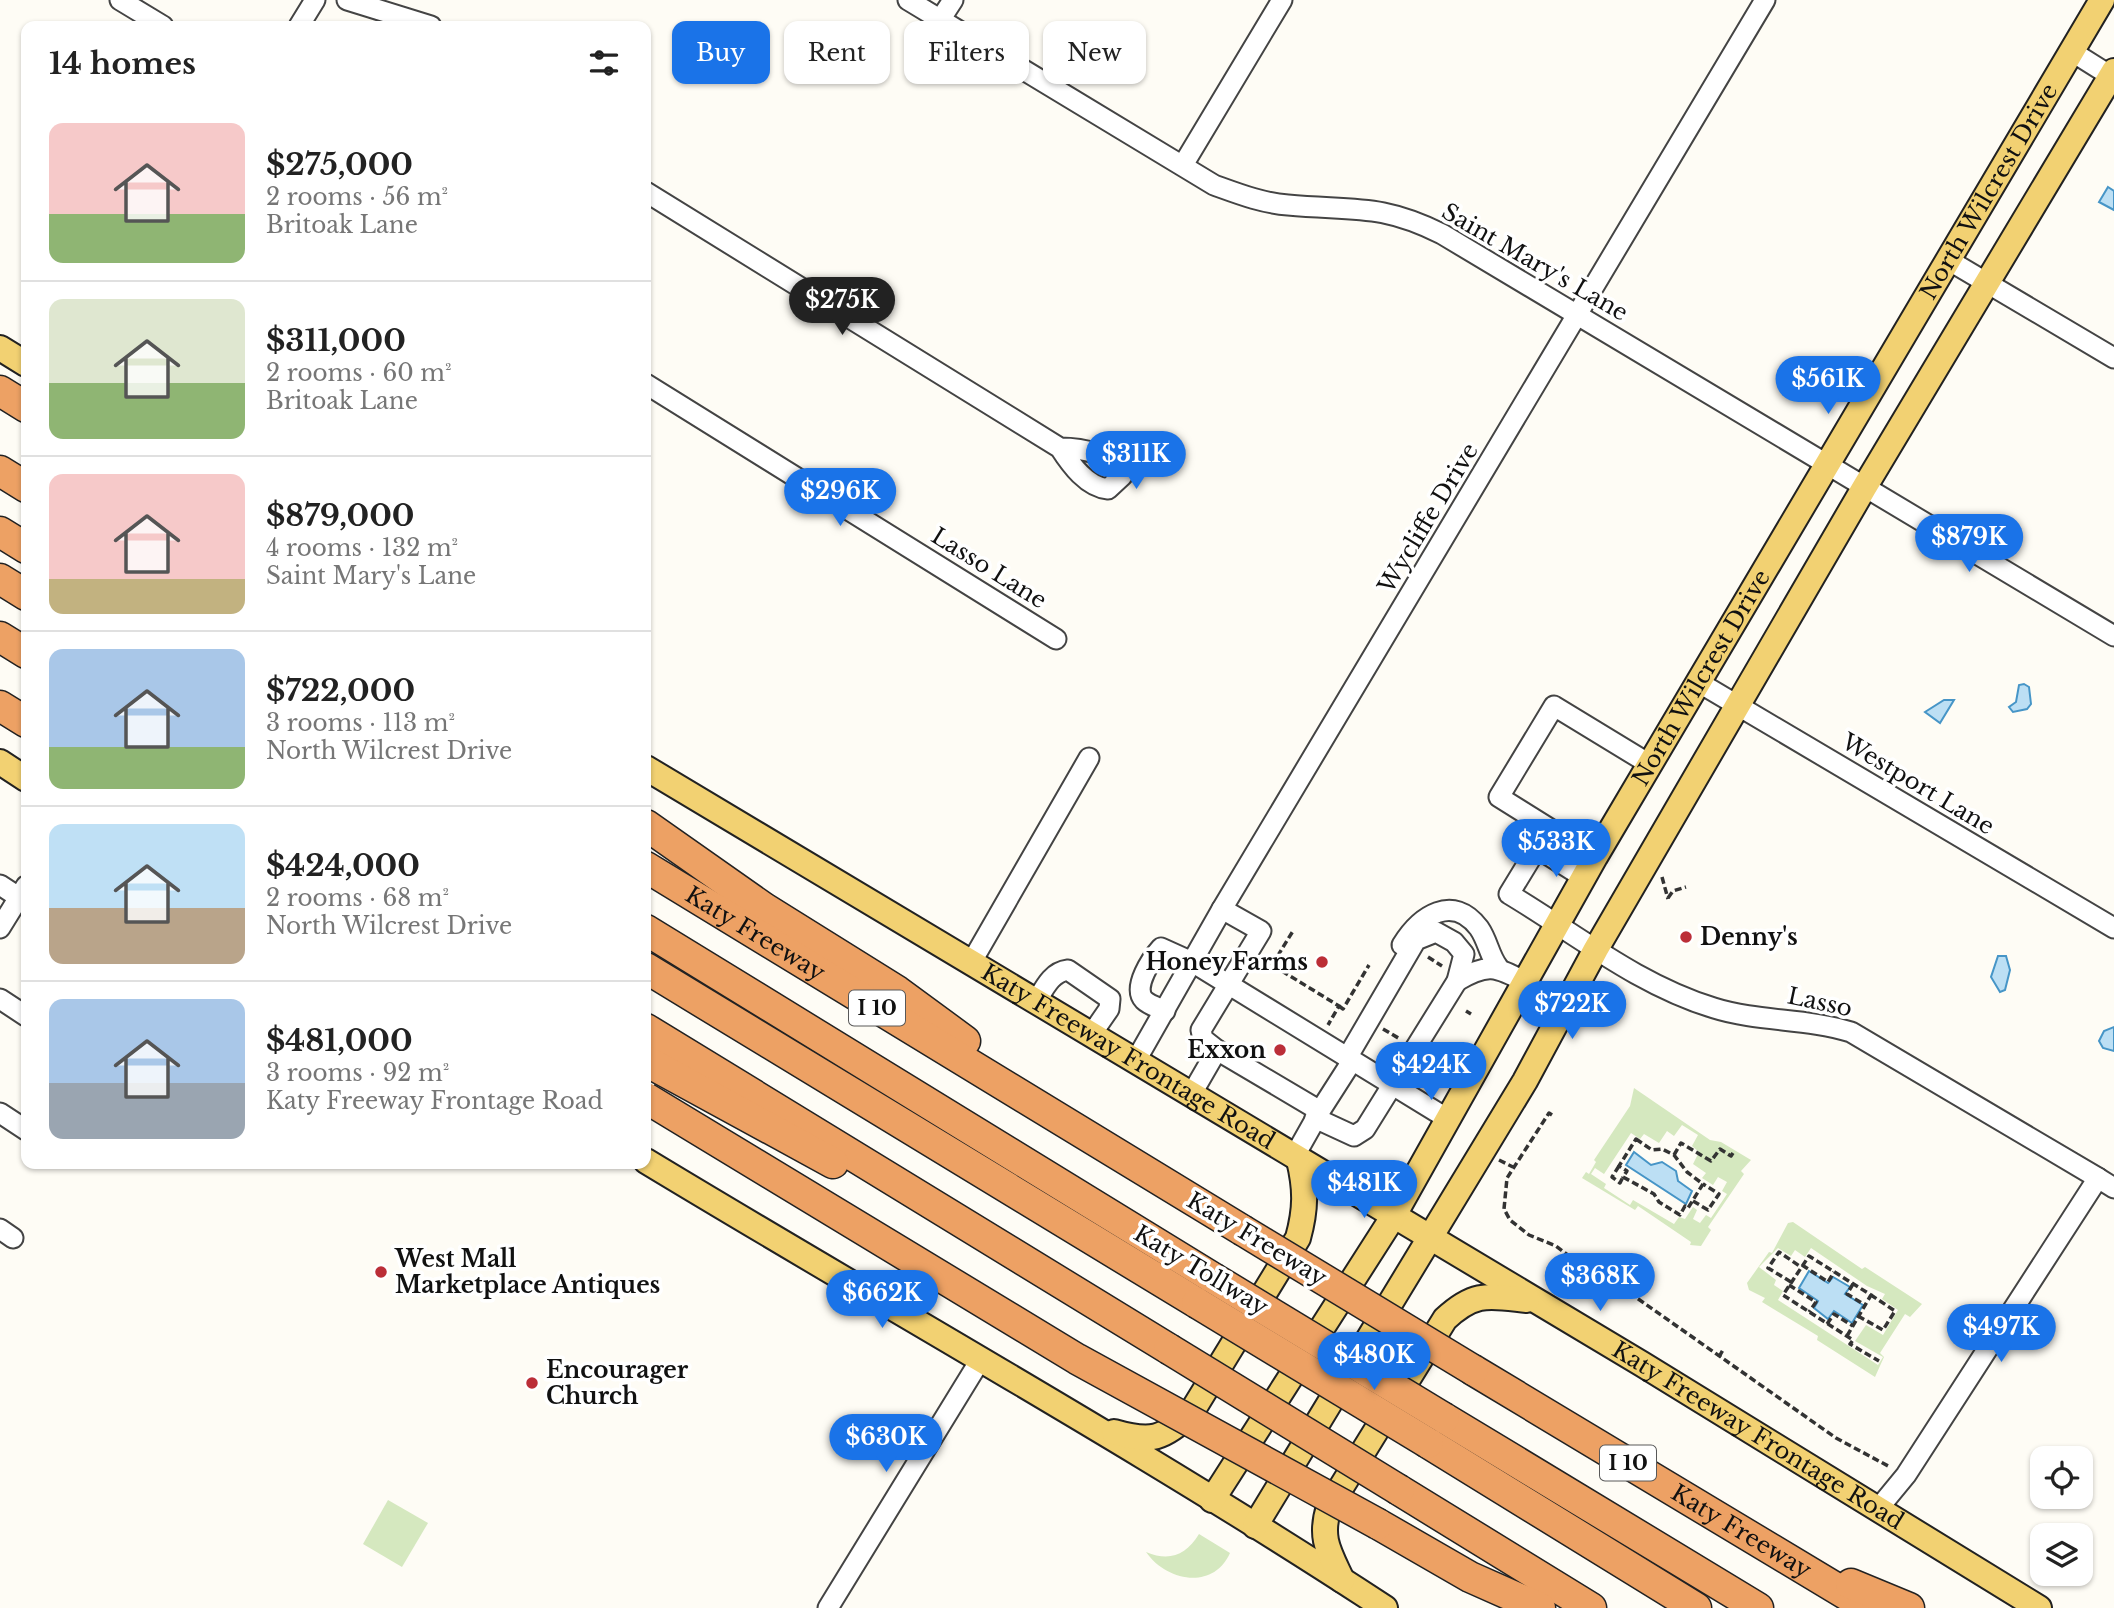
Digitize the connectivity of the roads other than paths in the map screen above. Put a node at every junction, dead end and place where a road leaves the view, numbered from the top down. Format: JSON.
{"nodes":[{"id":1,"x":120,"y":0,"type":"edge"},
{"id":2,"x":315,"y":0,"type":"edge"},
{"id":3,"x":347,"y":0,"type":"edge"},
{"id":4,"x":908,"y":0,"type":"edge"},
{"id":5,"x":953,"y":0,"type":"edge"},
{"id":6,"x":1282,"y":0,"type":"edge"},
{"id":7,"x":1765,"y":0,"type":"edge"},
{"id":8,"x":2102,"y":0,"type":"edge"},
{"id":9,"x":940,"y":20,"type":"junction"},
{"id":10,"x":155,"y":21,"type":"edge"},
{"id":11,"x":302,"y":21,"type":"edge"},
{"id":12,"x":415,"y":21,"type":"edge"},
{"id":13,"x":2071,"y":51,"type":"junction"},
{"id":14,"x":2113,"y":75,"type":"edge"},
{"id":15,"x":1183,"y":165,"type":"junction"},
{"id":16,"x":651,"y":195,"type":"edge"},
{"id":17,"x":1950,"y":261,"type":"junction"},
{"id":18,"x":1986,"y":282,"type":"junction"},
{"id":19,"x":1578,"y":315,"type":"junction"},
{"id":20,"x":0,"y":348,"type":"edge"},
{"id":21,"x":2114,"y":358,"type":"edge"},
{"id":22,"x":21,"y":361,"type":"edge"},
{"id":23,"x":651,"y":387,"type":"edge"},
{"id":24,"x":0,"y":391,"type":"edge"},
{"id":25,"x":21,"y":404,"type":"edge"},
{"id":26,"x":1060,"y":448,"type":"dead end"},
{"id":27,"x":1825,"y":464,"type":"junction"},
{"id":28,"x":0,"y":471,"type":"edge"},
{"id":29,"x":21,"y":484,"type":"edge"},
{"id":30,"x":1864,"y":488,"type":"junction"},
{"id":31,"x":0,"y":532,"type":"edge"},
{"id":32,"x":21,"y":545,"type":"edge"},
{"id":33,"x":0,"y":579,"type":"edge"},
{"id":34,"x":21,"y":592,"type":"edge"},
{"id":35,"x":2114,"y":636,"type":"edge"},
{"id":36,"x":0,"y":637,"type":"edge"},
{"id":37,"x":1056,"y":639,"type":"dead end"},
{"id":38,"x":21,"y":650,"type":"edge"},
{"id":39,"x":1698,"y":682,"type":"junction"},
{"id":40,"x":0,"y":706,"type":"edge"},
{"id":41,"x":1737,"y":706,"type":"junction"},
{"id":42,"x":21,"y":719,"type":"edge"},
{"id":43,"x":0,"y":730,"type":"edge"},
{"id":44,"x":21,"y":740,"type":"edge"},
{"id":45,"x":1089,"y":758,"type":"dead end"},
{"id":46,"x":0,"y":762,"type":"edge"},
{"id":47,"x":1651,"y":765,"type":"junction"},
{"id":48,"x":651,"y":771,"type":"edge"},
{"id":49,"x":21,"y":776,"type":"edge"},
{"id":50,"x":651,"y":829,"type":"edge"},
{"id":51,"x":1589,"y":867,"type":"junction"},
{"id":52,"x":651,"y":870,"type":"edge"},
{"id":53,"x":0,"y":885,"type":"edge"},
{"id":54,"x":21,"y":894,"type":"edge"},
{"id":55,"x":21,"y":899,"type":"edge"},
{"id":56,"x":1222,"y":909,"type":"junction"},
{"id":57,"x":1557,"y":923,"type":"junction"},
{"id":58,"x":0,"y":928,"type":"edge"},
{"id":59,"x":2114,"y":928,"type":"edge"},
{"id":60,"x":651,"y":933,"type":"edge"},
{"id":61,"x":1596,"y":949,"type":"junction"},
{"id":62,"x":1192,"y":962,"type":"junction"},
{"id":63,"x":971,"y":963,"type":"junction"},
{"id":64,"x":1499,"y":967,"type":"junction"},
{"id":65,"x":651,"y":971,"type":"edge"},
{"id":66,"x":1460,"y":972,"type":"junction"},
{"id":67,"x":1525,"y":982,"type":"junction"},
{"id":68,"x":1228,"y":984,"type":"junction"},
{"id":69,"x":1140,"y":992,"type":"junction"},
{"id":70,"x":0,"y":999,"type":"edge"},
{"id":71,"x":1110,"y":999,"type":"junction"},
{"id":72,"x":1036,"y":1002,"type":"junction"},
{"id":73,"x":1165,"y":1011,"type":"junction"},
{"id":74,"x":21,"y":1013,"type":"edge"},
{"id":75,"x":651,"y":1032,"type":"edge"},
{"id":76,"x":1091,"y":1035,"type":"junction"},
{"id":77,"x":1217,"y":1050,"type":"junction"},
{"id":78,"x":1346,"y":1057,"type":"junction"},
{"id":79,"x":1135,"y":1062,"type":"junction"},
{"id":80,"x":651,"y":1064,"type":"edge"},
{"id":81,"x":1391,"y":1085,"type":"junction"},
{"id":82,"x":1191,"y":1095,"type":"junction"},
{"id":83,"x":651,"y":1101,"type":"edge"},
{"id":84,"x":0,"y":1114,"type":"edge"},
{"id":85,"x":1318,"y":1115,"type":"junction"},
{"id":86,"x":1448,"y":1119,"type":"junction"},
{"id":87,"x":21,"y":1126,"type":"edge"},
{"id":88,"x":1108,"y":1148,"type":"junction"},
{"id":89,"x":1296,"y":1158,"type":"junction"},
{"id":90,"x":651,"y":1164,"type":"edge"},
{"id":91,"x":2106,"y":1183,"type":"edge"},
{"id":92,"x":1393,"y":1217,"type":"junction"},
{"id":93,"x":1431,"y":1239,"type":"junction"},
{"id":94,"x":1008,"y":1251,"type":"junction"},
{"id":95,"x":1535,"y":1301,"type":"junction"},
{"id":96,"x":979,"y":1362,"type":"junction"},
{"id":97,"x":1093,"y":1425,"type":"junction"},
{"id":98,"x":1212,"y":1500,"type":"junction"},
{"id":99,"x":1878,"y":1509,"type":"junction"},
{"id":100,"x":1255,"y":1526,"type":"junction"},
{"id":101,"x":1784,"y":1556,"type":"junction"},
{"id":102,"x":1342,"y":1580,"type":"junction"},
{"id":103,"x":828,"y":1608,"type":"edge"},
{"id":104,"x":1385,"y":1608,"type":"edge"},
{"id":105,"x":1541,"y":1608,"type":"edge"},
{"id":106,"x":1591,"y":1608,"type":"edge"},
{"id":107,"x":1696,"y":1608,"type":"edge"},
{"id":108,"x":1758,"y":1608,"type":"edge"},
{"id":109,"x":1869,"y":1608,"type":"edge"},
{"id":110,"x":1909,"y":1608,"type":"edge"},
{"id":111,"x":2039,"y":1608,"type":"edge"}],
"edges":[{"from":1,"to":10,"type":"street"},
{"from":2,"to":11,"type":"street"},
{"from":3,"to":12,"type":"street"},
{"from":4,"to":9,"type":"street","name":"Saint Mary's Lane"},
{"from":5,"to":9,"type":"street"},
{"from":6,"to":15,"type":"street"},
{"from":7,"to":19,"type":"street","name":"Wycliffe Drive"},
{"from":8,"to":13,"type":"main road","name":"North Wilcrest Drive"},
{"from":9,"to":15,"type":"street","name":"Saint Mary's Lane"},
{"from":13,"to":14,"type":"street"},
{"from":13,"to":17,"type":"main road","name":"North Wilcrest Drive"},
{"from":14,"to":18,"type":"main road","name":"North Wilcrest Drive"},
{"from":15,"to":19,"type":"street","name":"Saint Mary's Lane"},
{"from":16,"to":26,"type":"street"},
{"from":17,"to":18,"type":"street"},
{"from":17,"to":27,"type":"main road","name":"North Wilcrest Drive"},
{"from":18,"to":21,"type":"street"},
{"from":18,"to":30,"type":"main road","name":"North Wilcrest Drive"},
{"from":19,"to":27,"type":"street","name":"Saint Mary's Lane"},
{"from":19,"to":56,"type":"street","name":"Wycliffe Drive"},
{"from":20,"to":22,"type":"main road"},
{"from":23,"to":37,"type":"street","name":"Lasso Lane"},
{"from":24,"to":25,"type":"highway"},
{"from":27,"to":30,"type":"street","name":"Saint Mary's Lane"},
{"from":27,"to":39,"type":"main road","name":"North Wilcrest Drive"},
{"from":28,"to":29,"type":"highway"},
{"from":30,"to":35,"type":"street","name":"Saint Mary's Lane"},
{"from":30,"to":41,"type":"main road","name":"North Wilcrest Drive"},
{"from":31,"to":32,"type":"highway"},
{"from":33,"to":34,"type":"highway"},
{"from":36,"to":38,"type":"highway"},
{"from":39,"to":41,"type":"street","name":"Westport Lane"},
{"from":39,"to":47,"type":"main road","name":"North Wilcrest Drive"},
{"from":40,"to":42,"type":"highway"},
{"from":41,"to":59,"type":"street","name":"Westport Lane"},
{"from":41,"to":61,"type":"main road","name":"North Wilcrest Drive"},
{"from":43,"to":44,"type":"highway"},
{"from":45,"to":63,"type":"street"},
{"from":46,"to":49,"type":"main road"},
{"from":47,"to":51,"type":"main road","name":"North Wilcrest Drive"},
{"from":47,"to":51,"type":"street"},
{"from":48,"to":63,"type":"main road","name":"Katy Freeway Frontage Road"},
{"from":50,"to":88,"type":"highway"},
{"from":51,"to":57,"type":"main road","name":"North Wilcrest Drive"},
{"from":51,"to":57,"type":"street","name":"Lasso"},
{"from":52,"to":88,"type":"highway","name":"Katy Freeway","number":"I 10"},
{"from":53,"to":54,"type":"street"},
{"from":55,"to":58,"type":"street"},
{"from":56,"to":62,"type":"street","name":"Wycliffe Drive"},
{"from":56,"to":68,"type":"street"},
{"from":57,"to":61,"type":"street","name":"Lasso"},
{"from":57,"to":67,"type":"main road","name":"North Wilcrest Drive"},
{"from":60,"to":108,"type":"highway","name":"Katy Tollway","bridge":true},
{"from":61,"to":91,"type":"street","name":"Lasso"},
{"from":61,"to":93,"type":"main road","name":"North Wilcrest Drive"},
{"from":62,"to":68,"type":"street"},
{"from":62,"to":69,"type":"street"},
{"from":62,"to":73,"type":"street","name":"Wycliffe Drive"},
{"from":63,"to":72,"type":"main road","name":"Katy Freeway Frontage Road"},
{"from":64,"to":66,"type":"street"},
{"from":64,"to":67,"type":"street"},
{"from":64,"to":78,"type":"street"},
{"from":65,"to":107,"type":"highway","name":"Katy Tollway","bridge":true},
{"from":66,"to":78,"type":"street"},
{"from":66,"to":81,"type":"street"},
{"from":67,"to":86,"type":"main road","name":"North Wilcrest Drive"},
{"from":68,"to":77,"type":"street"},
{"from":68,"to":78,"type":"street"},
{"from":69,"to":71,"type":"street"},
{"from":69,"to":73,"type":"street"},
{"from":70,"to":74,"type":"street"},
{"from":71,"to":72,"type":"street"},
{"from":71,"to":76,"type":"street"},
{"from":72,"to":76,"type":"main road","name":"Katy Freeway Frontage Road"},
{"from":73,"to":79,"type":"street","name":"Wycliffe Drive"},
{"from":75,"to":94,"type":"highway"},
{"from":76,"to":79,"type":"main road","name":"Katy Freeway Frontage Road"},
{"from":77,"to":82,"type":"street"},
{"from":77,"to":85,"type":"street"},
{"from":78,"to":81,"type":"street"},
{"from":78,"to":85,"type":"street"},
{"from":79,"to":82,"type":"main road","name":"Katy Freeway Frontage Road"},
{"from":80,"to":94,"type":"highway"},
{"from":81,"to":85,"type":"street"},
{"from":81,"to":86,"type":"street"},
{"from":82,"to":89,"type":"main road","name":"Katy Freeway Frontage Road"},
{"from":83,"to":105,"type":"highway","bridge":true},
{"from":84,"to":87,"type":"street"},
{"from":85,"to":89,"type":"street"},
{"from":86,"to":92,"type":"main road","name":"North Wilcrest Drive"},
{"from":88,"to":101,"type":"highway","name":"Katy Freeway","number":"I 10","bridge":true},
{"from":89,"to":92,"type":"main road","name":"Katy Freeway Frontage Road"},
{"from":89,"to":97,"type":"main road"},
{"from":90,"to":96,"type":"main road"},
{"from":91,"to":99,"type":"street","name":"Lasso"},
{"from":92,"to":93,"type":"main road","name":"Katy Freeway Frontage Road"},
{"from":92,"to":98,"type":"main road","name":"North Wilcrest Drive"},
{"from":93,"to":95,"type":"main road","name":"Katy Freeway Frontage Road"},
{"from":93,"to":100,"type":"main road","name":"North Wilcrest Drive"},
{"from":94,"to":106,"type":"highway","bridge":true},
{"from":95,"to":99,"type":"main road","name":"Katy Freeway Frontage Road"},
{"from":95,"to":102,"type":"main road"},
{"from":96,"to":97,"type":"main road"},
{"from":96,"to":103,"type":"street"},
{"from":97,"to":98,"type":"main road"},
{"from":98,"to":100,"type":"main road"},
{"from":99,"to":111,"type":"main road","name":"Katy Freeway Frontage Road"},
{"from":100,"to":102,"type":"main road"},
{"from":101,"to":109,"type":"highway","name":"Katy Freeway","number":"I 10"},
{"from":101,"to":110,"type":"highway"},
{"from":102,"to":104,"type":"main road"}]}
